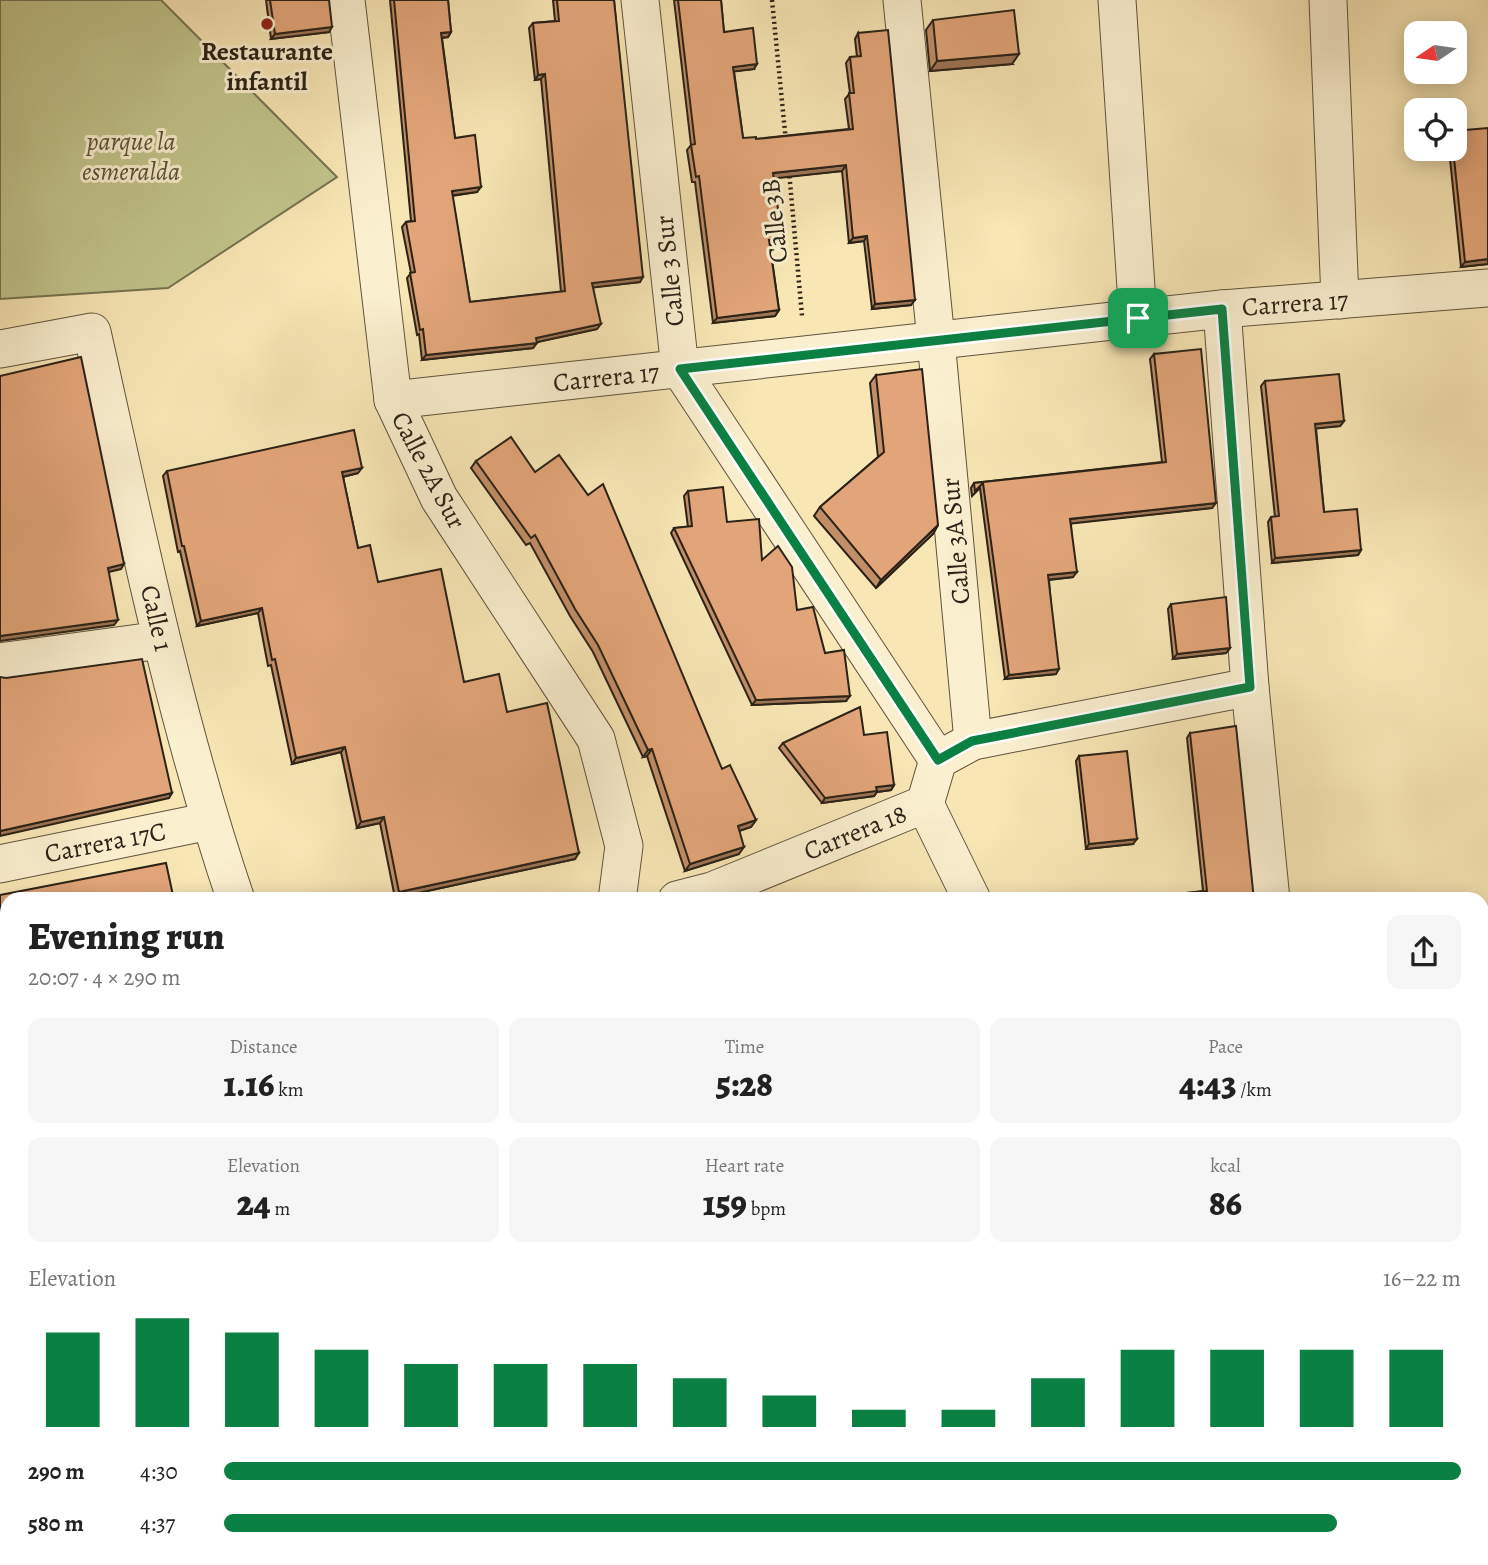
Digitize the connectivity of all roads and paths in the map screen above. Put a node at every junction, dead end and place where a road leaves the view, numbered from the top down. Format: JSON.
{"nodes":[{"id":1,"x":346,"y":0,"type":"edge"},
{"id":2,"x":640,"y":0,"type":"edge"},
{"id":3,"x":772,"y":0,"type":"edge"},
{"id":4,"x":902,"y":0,"type":"edge"},
{"id":5,"x":1117,"y":0,"type":"edge"},
{"id":6,"x":1328,"y":0,"type":"edge"},
{"id":7,"x":786,"y":150,"type":"edge"},
{"id":8,"x":788,"y":164,"type":"edge"},
{"id":9,"x":1488,"y":288,"type":"edge"},
{"id":10,"x":1340,"y":300,"type":"junction"},
{"id":11,"x":1222,"y":309,"type":"junction"},
{"id":12,"x":1138,"y":318,"type":"junction"},
{"id":13,"x":936,"y":340,"type":"junction"},
{"id":14,"x":0,"y":349,"type":"edge"},
{"id":15,"x":806,"y":355,"type":"junction"},
{"id":16,"x":680,"y":369,"type":"junction"},
{"id":17,"x":393,"y":400,"type":"junction"},
{"id":18,"x":161,"y":640,"type":"junction"},
{"id":19,"x":0,"y":662,"type":"edge"},
{"id":20,"x":1250,"y":687,"type":"junction"},
{"id":21,"x":972,"y":741,"type":"junction"},
{"id":22,"x":938,"y":760,"type":"junction"},
{"id":23,"x":925,"y":804,"type":"junction"},
{"id":24,"x":210,"y":821,"type":"junction"},
{"id":25,"x":0,"y":863,"type":"edge"},
{"id":26,"x":233,"y":892,"type":"edge"},
{"id":27,"x":618,"y":892,"type":"edge"},
{"id":28,"x":708,"y":892,"type":"edge"},
{"id":29,"x":968,"y":892,"type":"edge"},
{"id":30,"x":1270,"y":892,"type":"edge"}],
"edges":[{"from":1,"to":17,"type":"street","name":"Calle 2A Sur"},
{"from":2,"to":16,"type":"street","name":"Calle 3 Sur"},
{"from":3,"to":7,"type":"path","name":"Calle 3B"},
{"from":4,"to":13,"type":"street","name":"Calle 3A Sur"},
{"from":5,"to":12,"type":"street"},
{"from":6,"to":10,"type":"street"},
{"from":8,"to":15,"type":"path","name":"Calle 3B"},
{"from":9,"to":10,"type":"street","name":"Carrera 17"},
{"from":10,"to":11,"type":"street","name":"Carrera 17"},
{"from":11,"to":12,"type":"street","name":"Carrera 17"},
{"from":11,"to":20,"type":"street"},
{"from":12,"to":13,"type":"street","name":"Carrera 17"},
{"from":13,"to":15,"type":"street","name":"Carrera 17"},
{"from":13,"to":21,"type":"street","name":"Calle 3A Sur"},
{"from":14,"to":18,"type":"street","name":"Calle 1"},
{"from":15,"to":16,"type":"street","name":"Carrera 17"},
{"from":16,"to":17,"type":"street","name":"Carrera 17"},
{"from":16,"to":22,"type":"street","name":"Calle 3 Sur"},
{"from":17,"to":27,"type":"street","name":"Calle 2A Sur"},
{"from":18,"to":19,"type":"street"},
{"from":18,"to":24,"type":"street","name":"Calle 1"},
{"from":20,"to":21,"type":"street"},
{"from":20,"to":30,"type":"street"},
{"from":21,"to":22,"type":"street"},
{"from":22,"to":23,"type":"street","name":"Carrera 18"},
{"from":23,"to":28,"type":"street","name":"Carrera 18"},
{"from":23,"to":29,"type":"street"},
{"from":24,"to":25,"type":"street","name":"Carrera 17C"},
{"from":24,"to":26,"type":"street","name":"Calle 1"}]}
